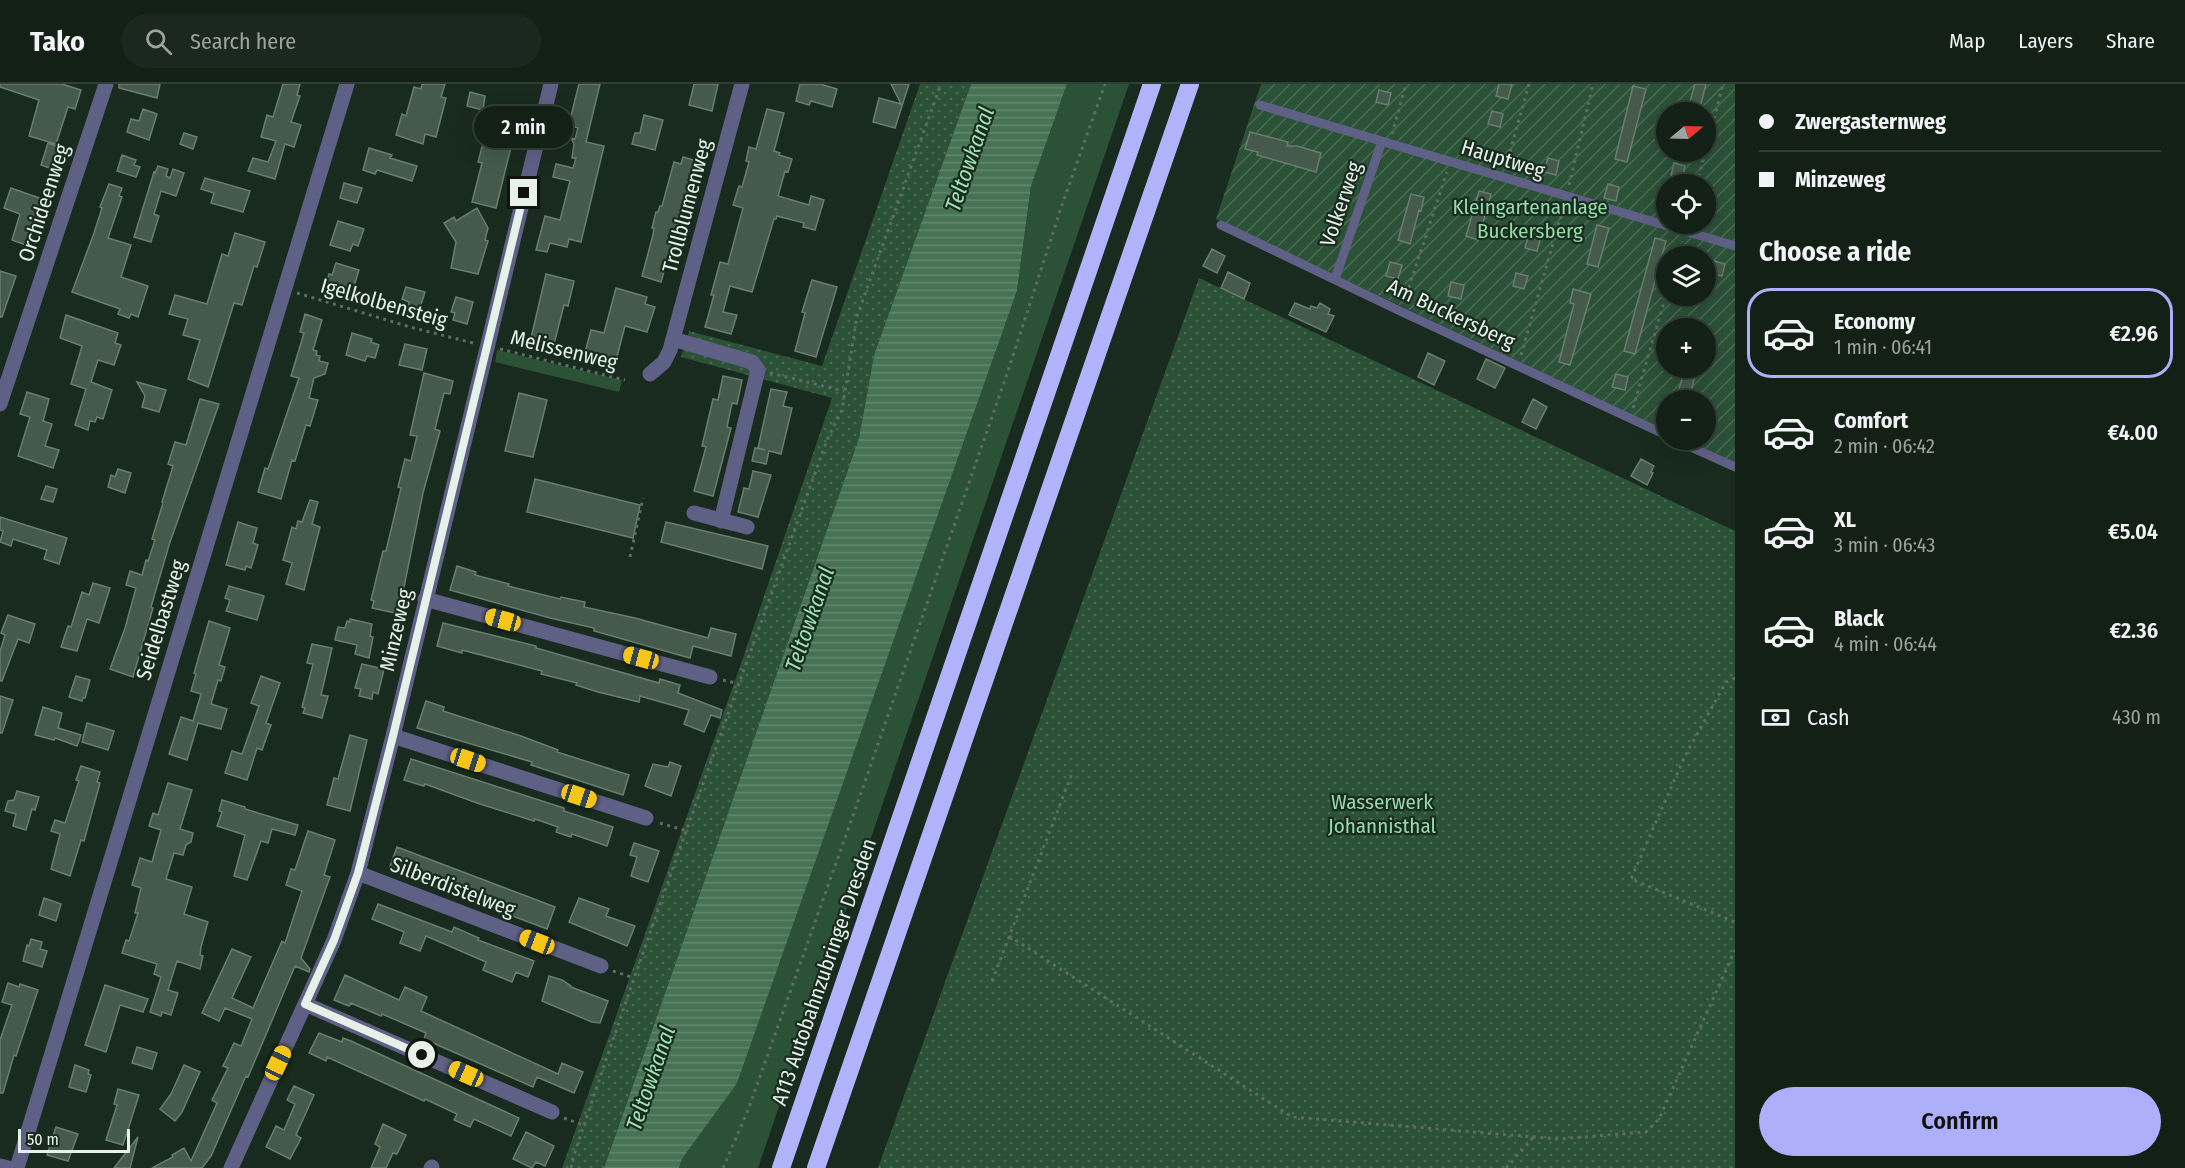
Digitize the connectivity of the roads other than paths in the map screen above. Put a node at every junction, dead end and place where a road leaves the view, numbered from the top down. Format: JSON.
{"nodes":[{"id":1,"x":106,"y":84,"type":"edge"},
{"id":2,"x":347,"y":84,"type":"edge"},
{"id":3,"x":551,"y":84,"type":"edge"},
{"id":4,"x":742,"y":84,"type":"edge"},
{"id":5,"x":1152,"y":84,"type":"edge"},
{"id":6,"x":1190,"y":84,"type":"edge"},
{"id":7,"x":1260,"y":105,"type":"dead end"},
{"id":8,"x":1386,"y":142,"type":"junction"},
{"id":9,"x":1221,"y":225,"type":"dead end"},
{"id":10,"x":1735,"y":246,"type":"edge"},
{"id":11,"x":1335,"y":279,"type":"junction"},
{"id":12,"x":673,"y":339,"type":"junction"},
{"id":13,"x":651,"y":374,"type":"dead end"},
{"id":14,"x":0,"y":404,"type":"edge"},
{"id":15,"x":1656,"y":430,"type":"edge"},
{"id":16,"x":1697,"y":450,"type":"edge"},
{"id":17,"x":1735,"y":467,"type":"edge"},
{"id":18,"x":694,"y":513,"type":"dead end"},
{"id":19,"x":721,"y":521,"type":"junction"},
{"id":20,"x":747,"y":527,"type":"dead end"},
{"id":21,"x":425,"y":599,"type":"junction"},
{"id":22,"x":710,"y":677,"type":"dead end"},
{"id":23,"x":393,"y":736,"type":"junction"},
{"id":24,"x":646,"y":818,"type":"road end"},
{"id":25,"x":358,"y":873,"type":"junction"},
{"id":26,"x":601,"y":966,"type":"road end"},
{"id":27,"x":305,"y":1004,"type":"junction"},
{"id":28,"x":552,"y":1112,"type":"road end"},
{"id":29,"x":0,"y":1166,"type":"edge"},
{"id":30,"x":8,"y":1168,"type":"edge"},
{"id":31,"x":17,"y":1168,"type":"edge"},
{"id":32,"x":231,"y":1168,"type":"edge"},
{"id":33,"x":781,"y":1168,"type":"edge"},
{"id":34,"x":816,"y":1168,"type":"edge"}],
"edges":[{"from":1,"to":14,"type":"street","name":"Orchideenweg"},
{"from":2,"to":31,"type":"street","name":"Seidelbastweg"},
{"from":3,"to":21,"type":"street","name":"Minzeweg"},
{"from":4,"to":12,"type":"street","name":"Trollblumenweg"},
{"from":5,"to":33,"type":"highway","name":"A113 Autobahnzubringer Dresden"},
{"from":6,"to":34,"type":"highway"},
{"from":7,"to":8,"type":"lane","name":"Hauptweg"},
{"from":8,"to":10,"type":"lane","name":"Hauptweg"},
{"from":8,"to":11,"type":"lane","name":"Volkerweg"},
{"from":9,"to":11,"type":"lane","name":"Am Buckersberg"},
{"from":11,"to":15,"type":"lane","name":"Am Buckersberg"},
{"from":12,"to":13,"type":"street","name":"Trollblumenweg"},
{"from":12,"to":19,"type":"street"},
{"from":16,"to":17,"type":"lane"},
{"from":18,"to":19,"type":"street"},
{"from":19,"to":20,"type":"street"},
{"from":21,"to":22,"type":"street"},
{"from":21,"to":23,"type":"street","name":"Minzeweg"},
{"from":23,"to":24,"type":"street"},
{"from":23,"to":25,"type":"street","name":"Minzeweg"},
{"from":25,"to":26,"type":"street","name":"Silberdistelweg"},
{"from":25,"to":27,"type":"street","name":"Minzeweg"},
{"from":27,"to":28,"type":"street"},
{"from":27,"to":32,"type":"street","name":"Minzeweg"},
{"from":29,"to":30,"type":"street"}]}
